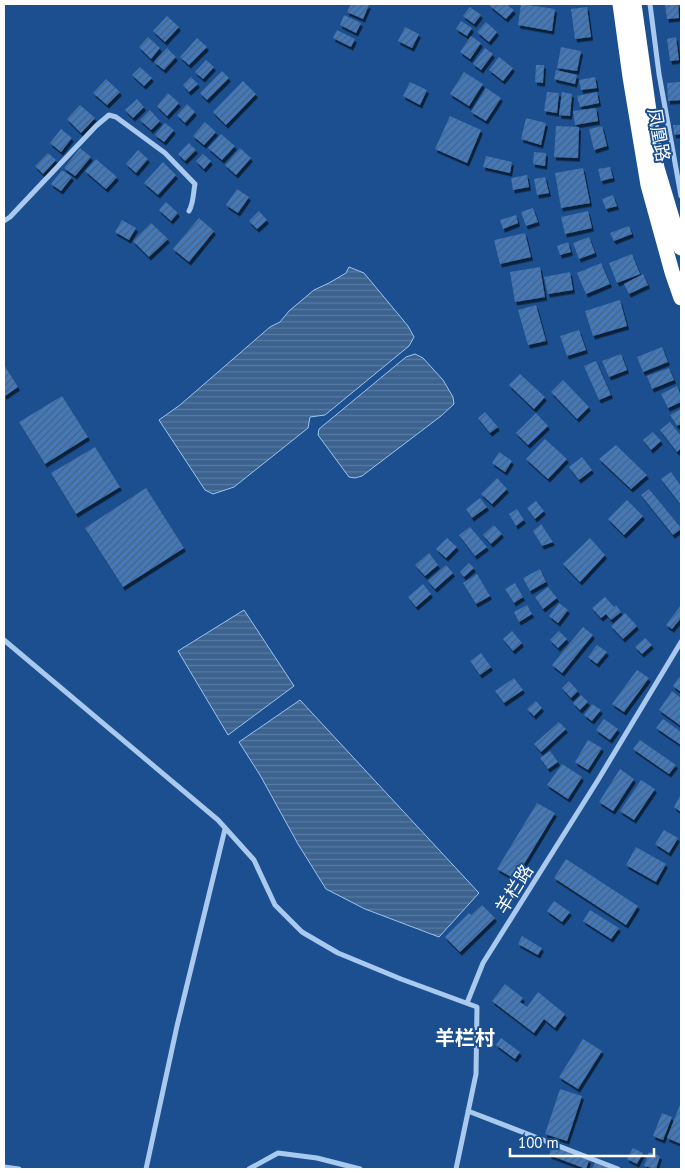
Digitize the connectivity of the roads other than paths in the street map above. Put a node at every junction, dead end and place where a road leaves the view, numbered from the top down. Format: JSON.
{"nodes":[{"id":1,"x":620,"y":4,"type":"edge"},
{"id":2,"x":634,"y":4,"type":"edge"},
{"id":3,"x":650,"y":4,"type":"edge"},
{"id":4,"x":681,"y":196,"type":"edge"},
{"id":5,"x":189,"y":211,"type":"dead end"},
{"id":6,"x":4,"y":220,"type":"edge"},
{"id":7,"x":681,"y":248,"type":"edge"},
{"id":8,"x":681,"y":298,"type":"edge"},
{"id":9,"x":4,"y":640,"type":"edge"},
{"id":10,"x":681,"y":642,"type":"edge"},
{"id":11,"x":226,"y":829,"type":"junction"},
{"id":12,"x":467,"y":1003,"type":"junction"},
{"id":13,"x":468,"y":1111,"type":"junction"},
{"id":14,"x":4,"y":1167,"type":"edge"},
{"id":15,"x":19,"y":1169,"type":"edge"},
{"id":16,"x":146,"y":1169,"type":"edge"},
{"id":17,"x":249,"y":1169,"type":"edge"},
{"id":18,"x":360,"y":1169,"type":"edge"},
{"id":19,"x":456,"y":1169,"type":"edge"},
{"id":20,"x":618,"y":1169,"type":"edge"}],
"edges":[{"from":1,"to":8,"type":"highway","name":"凤凰路"},
{"from":2,"to":7,"type":"highway","name":"凤凰路"},
{"from":3,"to":4,"type":"street"},
{"from":5,"to":6,"type":"street"},
{"from":9,"to":11,"type":"street"},
{"from":10,"to":12,"type":"street","name":"羊栏路"},
{"from":11,"to":12,"type":"street"},
{"from":11,"to":16,"type":"street"},
{"from":12,"to":13,"type":"street"},
{"from":13,"to":19,"type":"street"},
{"from":13,"to":20,"type":"street"},
{"from":14,"to":15,"type":"street"},
{"from":17,"to":18,"type":"street"}]}
